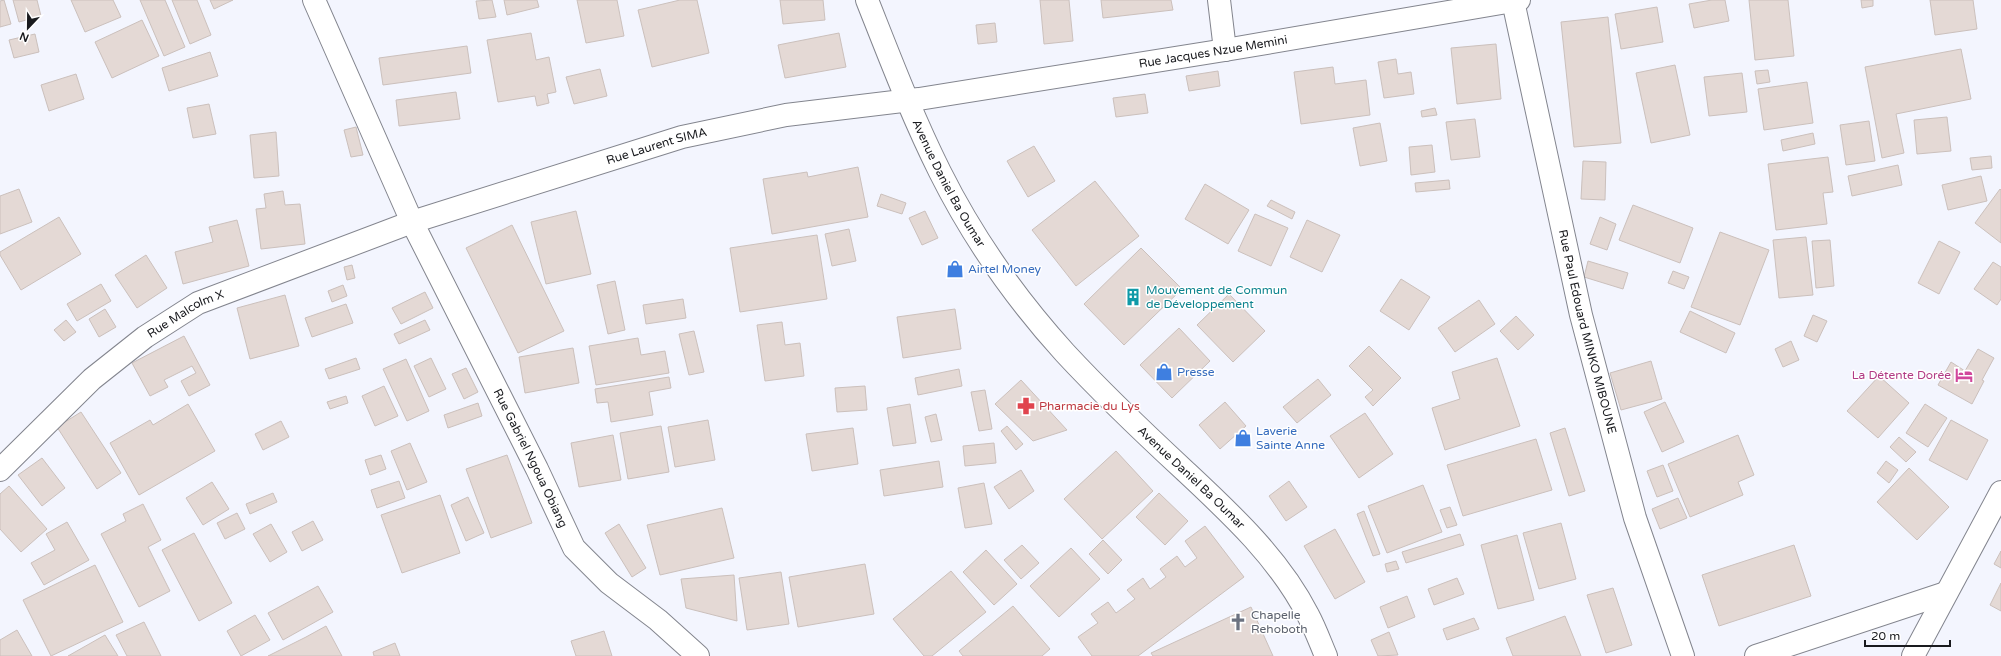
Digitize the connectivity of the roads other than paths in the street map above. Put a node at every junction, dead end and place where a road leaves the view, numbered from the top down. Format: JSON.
{"nodes":[{"id":1,"x":314,"y":0,"type":"edge"},
{"id":2,"x":867,"y":0,"type":"edge"},
{"id":3,"x":1219,"y":0,"type":"edge"},
{"id":4,"x":1516,"y":0,"type":"edge"},
{"id":5,"x":1225,"y":50,"type":"junction"},
{"id":6,"x":907,"y":100,"type":"junction"},
{"id":7,"x":412,"y":222,"type":"junction"},
{"id":8,"x":0,"y":470,"type":"edge"},
{"id":9,"x":2001,"y":492,"type":"edge"},
{"id":10,"x":1946,"y":593,"type":"junction"},
{"id":11,"x":698,"y":656,"type":"edge"},
{"id":12,"x":1326,"y":656,"type":"edge"},
{"id":13,"x":1683,"y":656,"type":"edge"},
{"id":14,"x":1756,"y":656,"type":"edge"},
{"id":15,"x":1913,"y":656,"type":"edge"}],
"edges":[{"from":1,"to":7,"type":"street","name":"Rue Gabriel Ngoua Obiang"},
{"from":2,"to":6,"type":"street","name":"Avenue Daniel Ba Oumar"},
{"from":3,"to":5,"type":"street"},
{"from":4,"to":5,"type":"street","name":"Rue Jacques Nzue Memini"},
{"from":4,"to":13,"type":"street","name":"Rue Paul Edouard MINKO MIBOUNE"},
{"from":5,"to":6,"type":"street","name":"Rue Jacques Nzue Memini"},
{"from":6,"to":7,"type":"street","name":"Rue Laurent SIMA"},
{"from":6,"to":12,"type":"street","name":"Avenue Daniel Ba Oumar"},
{"from":7,"to":8,"type":"street","name":"Rue Malcolm X"},
{"from":7,"to":11,"type":"street","name":"Rue Gabriel Ngoua Obiang"},
{"from":9,"to":10,"type":"street"},
{"from":10,"to":14,"type":"street"},
{"from":10,"to":15,"type":"street"}]}
